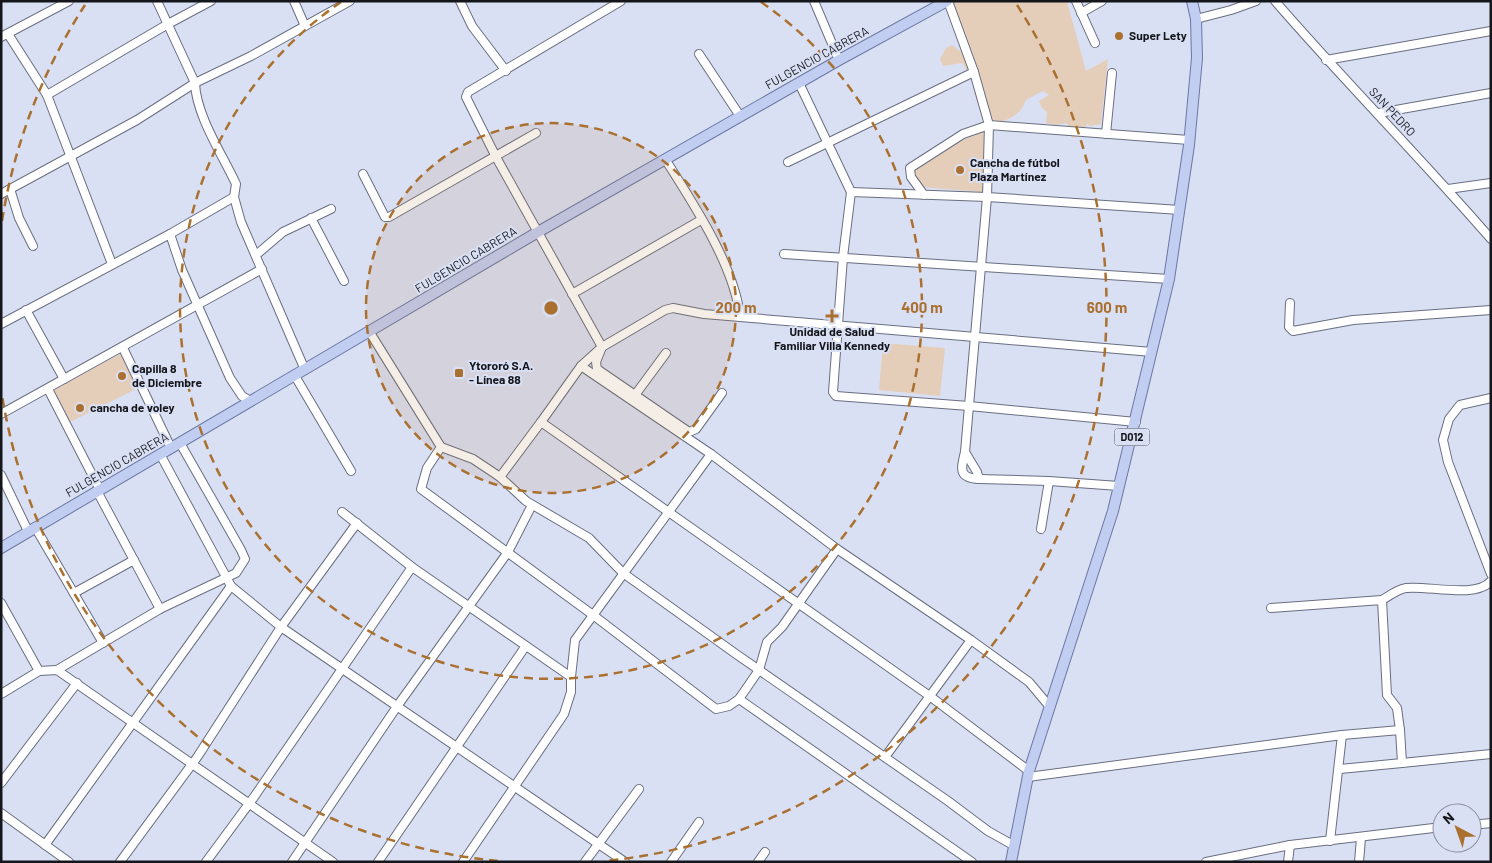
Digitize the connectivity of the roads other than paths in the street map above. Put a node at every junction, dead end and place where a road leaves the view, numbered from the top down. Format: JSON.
{"nodes":[{"id":1,"x":69,"y":1,"type":"edge"},
{"id":2,"x":156,"y":1,"type":"edge"},
{"id":3,"x":211,"y":1,"type":"edge"},
{"id":4,"x":294,"y":1,"type":"edge"},
{"id":5,"x":350,"y":1,"type":"edge"},
{"id":6,"x":460,"y":1,"type":"edge"},
{"id":7,"x":621,"y":1,"type":"edge"},
{"id":8,"x":814,"y":1,"type":"edge"},
{"id":9,"x":947,"y":1,"type":"edge"},
{"id":10,"x":1076,"y":1,"type":"edge"},
{"id":11,"x":1102,"y":1,"type":"edge"},
{"id":12,"x":1192,"y":1,"type":"edge"},
{"id":13,"x":1256,"y":1,"type":"edge"},
{"id":14,"x":1275,"y":1,"type":"edge"},
{"id":15,"x":1081,"y":13,"type":"junction"},
{"id":16,"x":1196,"y":19,"type":"junction"},
{"id":17,"x":168,"y":24,"type":"junction"},
{"id":18,"x":304,"y":26,"type":"junction"},
{"id":19,"x":1491,"y":31,"type":"edge"},
{"id":20,"x":5,"y":36,"type":"edge"},
{"id":21,"x":1095,"y":43,"type":"dead end"},
{"id":22,"x":699,"y":54,"type":"dead end"},
{"id":23,"x":839,"y":60,"type":"junction"},
{"id":24,"x":1326,"y":60,"type":"junction"},
{"id":25,"x":506,"y":71,"type":"junction"},
{"id":26,"x":974,"y":72,"type":"junction"},
{"id":27,"x":1112,"y":74,"type":"dead end"},
{"id":28,"x":195,"y":83,"type":"junction"},
{"id":29,"x":799,"y":83,"type":"junction"},
{"id":30,"x":1491,"y":94,"type":"edge"},
{"id":31,"x":47,"y":95,"type":"junction"},
{"id":32,"x":1379,"y":113,"type":"junction"},
{"id":33,"x":740,"y":116,"type":"junction"},
{"id":34,"x":989,"y":126,"type":"junction"},
{"id":35,"x":536,"y":133,"type":"dead end"},
{"id":36,"x":1106,"y":134,"type":"junction"},
{"id":37,"x":1189,"y":140,"type":"junction"},
{"id":38,"x":829,"y":142,"type":"junction"},
{"id":39,"x":71,"y":156,"type":"junction"},
{"id":40,"x":496,"y":157,"type":"junction"},
{"id":41,"x":665,"y":159,"type":"junction"},
{"id":42,"x":788,"y":162,"type":"dead end"},
{"id":43,"x":363,"y":174,"type":"dead end"},
{"id":44,"x":1491,"y":183,"type":"edge"},
{"id":45,"x":10,"y":189,"type":"junction"},
{"id":46,"x":1448,"y":189,"type":"junction"},
{"id":47,"x":851,"y":192,"type":"junction"},
{"id":48,"x":1,"y":194,"type":"edge"},
{"id":49,"x":924,"y":194,"type":"junction"},
{"id":50,"x":234,"y":197,"type":"junction"},
{"id":51,"x":986,"y":197,"type":"junction"},
{"id":52,"x":331,"y":208,"type":"dead end"},
{"id":53,"x":1180,"y":210,"type":"junction"},
{"id":54,"x":312,"y":218,"type":"junction"},
{"id":55,"x":701,"y":220,"type":"junction"},
{"id":56,"x":538,"y":232,"type":"junction"},
{"id":57,"x":170,"y":234,"type":"junction"},
{"id":58,"x":1491,"y":239,"type":"edge"},
{"id":59,"x":33,"y":246,"type":"dead end"},
{"id":60,"x":784,"y":254,"type":"dead end"},
{"id":61,"x":256,"y":255,"type":"junction"},
{"id":62,"x":843,"y":257,"type":"junction"},
{"id":63,"x":112,"y":264,"type":"junction"},
{"id":64,"x":981,"y":265,"type":"junction"},
{"id":65,"x":262,"y":269,"type":"junction"},
{"id":66,"x":1169,"y":279,"type":"junction"},
{"id":67,"x":344,"y":281,"type":"dead end"},
{"id":68,"x":572,"y":294,"type":"junction"},
{"id":69,"x":1290,"y":303,"type":"dead end"},
{"id":70,"x":198,"y":305,"type":"junction"},
{"id":71,"x":26,"y":310,"type":"junction"},
{"id":72,"x":1491,"y":310,"type":"edge"},
{"id":73,"x":740,"y":316,"type":"junction"},
{"id":74,"x":1,"y":324,"type":"edge"},
{"id":75,"x":840,"y":324,"type":"junction"},
{"id":76,"x":369,"y":332,"type":"junction"},
{"id":77,"x":975,"y":336,"type":"junction"},
{"id":78,"x":602,"y":347,"type":"junction"},
{"id":79,"x":123,"y":348,"type":"junction"},
{"id":80,"x":1152,"y":352,"type":"junction"},
{"id":81,"x":666,"y":353,"type":"dead end"},
{"id":82,"x":581,"y":366,"type":"junction"},
{"id":83,"x":305,"y":370,"type":"junction"},
{"id":84,"x":295,"y":376,"type":"junction"},
{"id":85,"x":64,"y":379,"type":"junction"},
{"id":86,"x":48,"y":389,"type":"junction"},
{"id":87,"x":722,"y":393,"type":"dead end"},
{"id":88,"x":635,"y":395,"type":"junction"},
{"id":89,"x":1491,"y":398,"type":"edge"},
{"id":90,"x":250,"y":401,"type":"junction"},
{"id":91,"x":969,"y":406,"type":"junction"},
{"id":92,"x":1,"y":414,"type":"edge"},
{"id":93,"x":541,"y":422,"type":"junction"},
{"id":94,"x":1136,"y":422,"type":"junction"},
{"id":95,"x":180,"y":443,"type":"junction"},
{"id":96,"x":441,"y":447,"type":"junction"},
{"id":97,"x":171,"y":448,"type":"junction"},
{"id":98,"x":966,"y":452,"type":"junction"},
{"id":99,"x":160,"y":454,"type":"junction"},
{"id":100,"x":711,"y":454,"type":"junction"},
{"id":101,"x":351,"y":471,"type":"dead end"},
{"id":102,"x":1,"y":475,"type":"edge"},
{"id":103,"x":500,"y":477,"type":"junction"},
{"id":104,"x":979,"y":480,"type":"junction"},
{"id":105,"x":1049,"y":481,"type":"junction"},
{"id":106,"x":1119,"y":486,"type":"junction"},
{"id":107,"x":99,"y":490,"type":"junction"},
{"id":108,"x":532,"y":505,"type":"junction"},
{"id":109,"x":342,"y":512,"type":"dead end"},
{"id":110,"x":667,"y":512,"type":"junction"},
{"id":111,"x":357,"y":523,"type":"junction"},
{"id":112,"x":32,"y":529,"type":"junction"},
{"id":113,"x":1041,"y":529,"type":"dead end"},
{"id":114,"x":1,"y":548,"type":"edge"},
{"id":115,"x":837,"y":549,"type":"junction"},
{"id":116,"x":508,"y":552,"type":"junction"},
{"id":117,"x":134,"y":560,"type":"junction"},
{"id":118,"x":412,"y":568,"type":"junction"},
{"id":119,"x":623,"y":573,"type":"junction"},
{"id":120,"x":1491,"y":574,"type":"edge"},
{"id":121,"x":227,"y":577,"type":"junction"},
{"id":122,"x":1491,"y":581,"type":"edge"},
{"id":123,"x":231,"y":586,"type":"junction"},
{"id":124,"x":74,"y":593,"type":"junction"},
{"id":125,"x":1382,"y":600,"type":"junction"},
{"id":126,"x":1,"y":603,"type":"edge"},
{"id":127,"x":799,"y":603,"type":"junction"},
{"id":128,"x":468,"y":606,"type":"junction"},
{"id":129,"x":1271,"y":608,"type":"dead end"},
{"id":130,"x":160,"y":609,"type":"junction"},
{"id":131,"x":593,"y":615,"type":"junction"},
{"id":132,"x":282,"y":626,"type":"junction"},
{"id":133,"x":971,"y":640,"type":"junction"},
{"id":134,"x":103,"y":643,"type":"junction"},
{"id":135,"x":525,"y":647,"type":"junction"},
{"id":136,"x":342,"y":667,"type":"junction"},
{"id":137,"x":57,"y":670,"type":"junction"},
{"id":138,"x":759,"y":670,"type":"junction"},
{"id":139,"x":39,"y":671,"type":"junction"},
{"id":140,"x":571,"y":677,"type":"junction"},
{"id":141,"x":76,"y":683,"type":"junction"},
{"id":142,"x":1,"y":694,"type":"edge"},
{"id":143,"x":930,"y":697,"type":"junction"},
{"id":144,"x":739,"y":699,"type":"junction"},
{"id":145,"x":398,"y":706,"type":"junction"},
{"id":146,"x":1050,"y":706,"type":"junction"},
{"id":147,"x":133,"y":721,"type":"junction"},
{"id":148,"x":1400,"y":730,"type":"junction"},
{"id":149,"x":1342,"y":735,"type":"junction"},
{"id":150,"x":457,"y":746,"type":"junction"},
{"id":151,"x":1491,"y":754,"type":"edge"},
{"id":152,"x":885,"y":757,"type":"junction"},
{"id":153,"x":1402,"y":763,"type":"junction"},
{"id":154,"x":192,"y":764,"type":"junction"},
{"id":155,"x":1340,"y":769,"type":"junction"},
{"id":156,"x":1029,"y":774,"type":"junction"},
{"id":157,"x":1,"y":783,"type":"edge"},
{"id":158,"x":515,"y":787,"type":"junction"},
{"id":159,"x":639,"y":789,"type":"dead end"},
{"id":160,"x":249,"y":803,"type":"junction"},
{"id":161,"x":1,"y":813,"type":"edge"},
{"id":162,"x":700,"y":822,"type":"dead end"},
{"id":163,"x":1432,"y":828,"type":"edge"},
{"id":164,"x":1361,"y":838,"type":"junction"},
{"id":165,"x":1330,"y":841,"type":"junction"},
{"id":166,"x":305,"y":843,"type":"junction"},
{"id":167,"x":598,"y":844,"type":"junction"},
{"id":168,"x":45,"y":845,"type":"junction"},
{"id":169,"x":1013,"y":845,"type":"junction"},
{"id":170,"x":1290,"y":845,"type":"junction"},
{"id":171,"x":764,"y":852,"type":"dead end"},
{"id":172,"x":1218,"y":861,"type":"edge"},
{"id":173,"x":69,"y":862,"type":"edge"},
{"id":174,"x":120,"y":862,"type":"edge"},
{"id":175,"x":206,"y":862,"type":"edge"},
{"id":176,"x":292,"y":862,"type":"edge"},
{"id":177,"x":333,"y":862,"type":"edge"},
{"id":178,"x":378,"y":862,"type":"edge"},
{"id":179,"x":463,"y":862,"type":"edge"},
{"id":180,"x":585,"y":862,"type":"edge"},
{"id":181,"x":625,"y":862,"type":"edge"},
{"id":182,"x":671,"y":862,"type":"edge"},
{"id":183,"x":758,"y":862,"type":"edge"},
{"id":184,"x":972,"y":862,"type":"edge"},
{"id":185,"x":1011,"y":862,"type":"edge"},
{"id":186,"x":1206,"y":862,"type":"edge"},
{"id":187,"x":1288,"y":862,"type":"edge"},
{"id":188,"x":1359,"y":862,"type":"edge"}],
"edges":[{"from":1,"to":20,"type":"street"},
{"from":2,"to":17,"type":"street"},
{"from":3,"to":17,"type":"street"},
{"from":4,"to":18,"type":"street"},
{"from":5,"to":18,"type":"street"},
{"from":6,"to":25,"type":"street"},
{"from":7,"to":25,"type":"street"},
{"from":8,"to":23,"type":"street"},
{"from":9,"to":23,"type":"main road","name":"FULGENCIO CABRERA"},
{"from":9,"to":26,"type":"street"},
{"from":10,"to":15,"type":"street"},
{"from":11,"to":15,"type":"street"},
{"from":12,"to":16,"type":"main road","number":"D012"},
{"from":13,"to":16,"type":"street"},
{"from":14,"to":24,"type":"street","name":"SAN PEDRO"},
{"from":15,"to":21,"type":"street"},
{"from":16,"to":37,"type":"main road","number":"D012"},
{"from":17,"to":28,"type":"street"},
{"from":17,"to":31,"type":"street"},
{"from":18,"to":28,"type":"street"},
{"from":19,"to":24,"type":"street"},
{"from":20,"to":31,"type":"street"},
{"from":22,"to":33,"type":"street"},
{"from":23,"to":29,"type":"main road","name":"FULGENCIO CABRERA"},
{"from":24,"to":32,"type":"street","name":"SAN PEDRO"},
{"from":25,"to":40,"type":"street"},
{"from":26,"to":34,"type":"street"},
{"from":26,"to":38,"type":"street"},
{"from":27,"to":36,"type":"street"},
{"from":28,"to":39,"type":"street"},
{"from":28,"to":50,"type":"street"},
{"from":29,"to":33,"type":"main road","name":"FULGENCIO CABRERA"},
{"from":29,"to":38,"type":"street"},
{"from":30,"to":32,"type":"street"},
{"from":31,"to":39,"type":"street"},
{"from":32,"to":46,"type":"street","name":"SAN PEDRO"},
{"from":33,"to":41,"type":"main road","name":"FULGENCIO CABRERA"},
{"from":34,"to":36,"type":"street"},
{"from":34,"to":49,"type":"street"},
{"from":34,"to":51,"type":"street"},
{"from":35,"to":40,"type":"street"},
{"from":36,"to":37,"type":"street"},
{"from":37,"to":53,"type":"main road","number":"D012"},
{"from":38,"to":42,"type":"street"},
{"from":38,"to":47,"type":"street"},
{"from":39,"to":45,"type":"street"},
{"from":39,"to":63,"type":"street"},
{"from":40,"to":43,"type":"street"},
{"from":40,"to":56,"type":"street"},
{"from":41,"to":55,"type":"street"},
{"from":41,"to":56,"type":"main road","name":"FULGENCIO CABRERA"},
{"from":44,"to":46,"type":"street"},
{"from":45,"to":48,"type":"street"},
{"from":45,"to":59,"type":"street"},
{"from":46,"to":58,"type":"street","name":"SAN PEDRO"},
{"from":47,"to":49,"type":"street"},
{"from":47,"to":62,"type":"street"},
{"from":49,"to":51,"type":"street"},
{"from":50,"to":57,"type":"street"},
{"from":50,"to":61,"type":"street"},
{"from":51,"to":53,"type":"street"},
{"from":51,"to":64,"type":"street"},
{"from":52,"to":54,"type":"street"},
{"from":53,"to":66,"type":"main road","number":"D012"},
{"from":54,"to":61,"type":"street"},
{"from":54,"to":67,"type":"street"},
{"from":55,"to":68,"type":"street"},
{"from":55,"to":73,"type":"street"},
{"from":56,"to":68,"type":"street"},
{"from":56,"to":76,"type":"main road","name":"FULGENCIO CABRERA"},
{"from":57,"to":63,"type":"street"},
{"from":57,"to":70,"type":"street"},
{"from":60,"to":62,"type":"street"},
{"from":61,"to":65,"type":"street"},
{"from":62,"to":64,"type":"street"},
{"from":62,"to":75,"type":"street"},
{"from":63,"to":71,"type":"street"},
{"from":64,"to":66,"type":"street"},
{"from":64,"to":77,"type":"street"},
{"from":65,"to":70,"type":"street"},
{"from":65,"to":83,"type":"street"},
{"from":66,"to":80,"type":"main road","number":"D012"},
{"from":68,"to":78,"type":"street"},
{"from":69,"to":72,"type":"street"},
{"from":70,"to":79,"type":"street"},
{"from":70,"to":90,"type":"street"},
{"from":71,"to":74,"type":"street"},
{"from":71,"to":85,"type":"street"},
{"from":73,"to":75,"type":"street"},
{"from":73,"to":78,"type":"street"},
{"from":75,"to":77,"type":"street"},
{"from":75,"to":91,"type":"street"},
{"from":76,"to":83,"type":"main road","name":"FULGENCIO CABRERA"},
{"from":76,"to":96,"type":"street"},
{"from":77,"to":80,"type":"street"},
{"from":77,"to":91,"type":"street"},
{"from":78,"to":82,"type":"street"},
{"from":78,"to":88,"type":"street"},
{"from":79,"to":85,"type":"street"},
{"from":79,"to":97,"type":"street"},
{"from":80,"to":94,"type":"main road","number":"D012"},
{"from":81,"to":88,"type":"street"},
{"from":82,"to":93,"type":"street"},
{"from":82,"to":100,"type":"street"},
{"from":83,"to":84,"type":"main road","name":"FULGENCIO CABRERA"},
{"from":84,"to":90,"type":"main road","name":"FULGENCIO CABRERA"},
{"from":84,"to":101,"type":"street"},
{"from":85,"to":86,"type":"street"},
{"from":86,"to":92,"type":"street"},
{"from":86,"to":107,"type":"street"},
{"from":87,"to":88,"type":"street"},
{"from":89,"to":120,"type":"street"},
{"from":90,"to":95,"type":"main road","name":"FULGENCIO CABRERA"},
{"from":91,"to":94,"type":"street"},
{"from":91,"to":98,"type":"street"},
{"from":93,"to":103,"type":"street"},
{"from":93,"to":110,"type":"street"},
{"from":94,"to":106,"type":"main road","number":"D012"},
{"from":95,"to":97,"type":"main road","name":"FULGENCIO CABRERA"},
{"from":95,"to":121,"type":"street"},
{"from":96,"to":103,"type":"street"},
{"from":96,"to":116,"type":"street"},
{"from":97,"to":99,"type":"main road","name":"FULGENCIO CABRERA"},
{"from":98,"to":104,"type":"street"},
{"from":98,"to":104,"type":"street"},
{"from":99,"to":107,"type":"main road","name":"FULGENCIO CABRERA"},
{"from":99,"to":121,"type":"street"},
{"from":100,"to":110,"type":"street"},
{"from":100,"to":115,"type":"street"},
{"from":102,"to":112,"type":"street"},
{"from":103,"to":108,"type":"street"},
{"from":104,"to":105,"type":"street"},
{"from":105,"to":106,"type":"street"},
{"from":105,"to":113,"type":"street"},
{"from":106,"to":146,"type":"main road","number":"D012"},
{"from":107,"to":112,"type":"main road","name":"FULGENCIO CABRERA"},
{"from":107,"to":117,"type":"street"},
{"from":108,"to":116,"type":"street"},
{"from":108,"to":119,"type":"street"},
{"from":109,"to":111,"type":"street"},
{"from":110,"to":119,"type":"street"},
{"from":110,"to":127,"type":"street"},
{"from":111,"to":118,"type":"street"},
{"from":111,"to":132,"type":"street"},
{"from":112,"to":114,"type":"main road","name":"FULGENCIO CABRERA"},
{"from":112,"to":124,"type":"street"},
{"from":115,"to":127,"type":"street"},
{"from":115,"to":133,"type":"street"},
{"from":116,"to":128,"type":"street"},
{"from":116,"to":131,"type":"street"},
{"from":117,"to":124,"type":"street"},
{"from":117,"to":130,"type":"street"},
{"from":118,"to":128,"type":"street"},
{"from":118,"to":136,"type":"street"},
{"from":119,"to":131,"type":"street"},
{"from":119,"to":138,"type":"street"},
{"from":121,"to":123,"type":"street"},
{"from":121,"to":130,"type":"street"},
{"from":122,"to":125,"type":"street"},
{"from":123,"to":132,"type":"street"},
{"from":123,"to":147,"type":"street"},
{"from":124,"to":134,"type":"street"},
{"from":125,"to":129,"type":"street"},
{"from":125,"to":148,"type":"street"},
{"from":126,"to":139,"type":"street"},
{"from":127,"to":138,"type":"street"},
{"from":127,"to":143,"type":"street"},
{"from":128,"to":135,"type":"street"},
{"from":128,"to":145,"type":"street"},
{"from":130,"to":134,"type":"street"},
{"from":131,"to":140,"type":"street"},
{"from":131,"to":144,"type":"street"},
{"from":132,"to":136,"type":"street"},
{"from":132,"to":154,"type":"street"},
{"from":133,"to":143,"type":"street"},
{"from":133,"to":146,"type":"street"},
{"from":134,"to":137,"type":"street"},
{"from":135,"to":140,"type":"street"},
{"from":135,"to":150,"type":"street"},
{"from":136,"to":145,"type":"street"},
{"from":136,"to":160,"type":"street"},
{"from":137,"to":139,"type":"street"},
{"from":137,"to":141,"type":"street"},
{"from":138,"to":144,"type":"street"},
{"from":138,"to":152,"type":"street"},
{"from":139,"to":142,"type":"street"},
{"from":140,"to":158,"type":"street"},
{"from":141,"to":147,"type":"street"},
{"from":141,"to":157,"type":"street"},
{"from":143,"to":152,"type":"street"},
{"from":143,"to":156,"type":"street"},
{"from":144,"to":184,"type":"street"},
{"from":145,"to":150,"type":"street"},
{"from":145,"to":166,"type":"street"},
{"from":146,"to":156,"type":"main road","number":"D012"},
{"from":147,"to":154,"type":"street"},
{"from":147,"to":168,"type":"street"},
{"from":148,"to":149,"type":"street"},
{"from":148,"to":153,"type":"street"},
{"from":149,"to":155,"type":"street"},
{"from":149,"to":156,"type":"street"},
{"from":150,"to":158,"type":"street"},
{"from":150,"to":178,"type":"street"},
{"from":151,"to":153,"type":"street"},
{"from":152,"to":169,"type":"street"},
{"from":153,"to":155,"type":"street"},
{"from":154,"to":160,"type":"street"},
{"from":154,"to":174,"type":"street"},
{"from":155,"to":165,"type":"street"},
{"from":156,"to":169,"type":"main road","number":"D012"},
{"from":158,"to":167,"type":"street"},
{"from":158,"to":179,"type":"street"},
{"from":159,"to":167,"type":"street"},
{"from":160,"to":166,"type":"street"},
{"from":160,"to":175,"type":"street"},
{"from":161,"to":168,"type":"street"},
{"from":162,"to":182,"type":"street"},
{"from":163,"to":164,"type":"street"},
{"from":164,"to":165,"type":"street"},
{"from":164,"to":188,"type":"street"},
{"from":165,"to":170,"type":"street"},
{"from":166,"to":176,"type":"street"},
{"from":166,"to":177,"type":"street"},
{"from":167,"to":180,"type":"street"},
{"from":167,"to":181,"type":"street"},
{"from":168,"to":173,"type":"street"},
{"from":169,"to":185,"type":"main road","number":"D012"},
{"from":170,"to":172,"type":"street"},
{"from":170,"to":187,"type":"street"},
{"from":171,"to":183,"type":"street"},
{"from":172,"to":186,"type":"street"}]}
